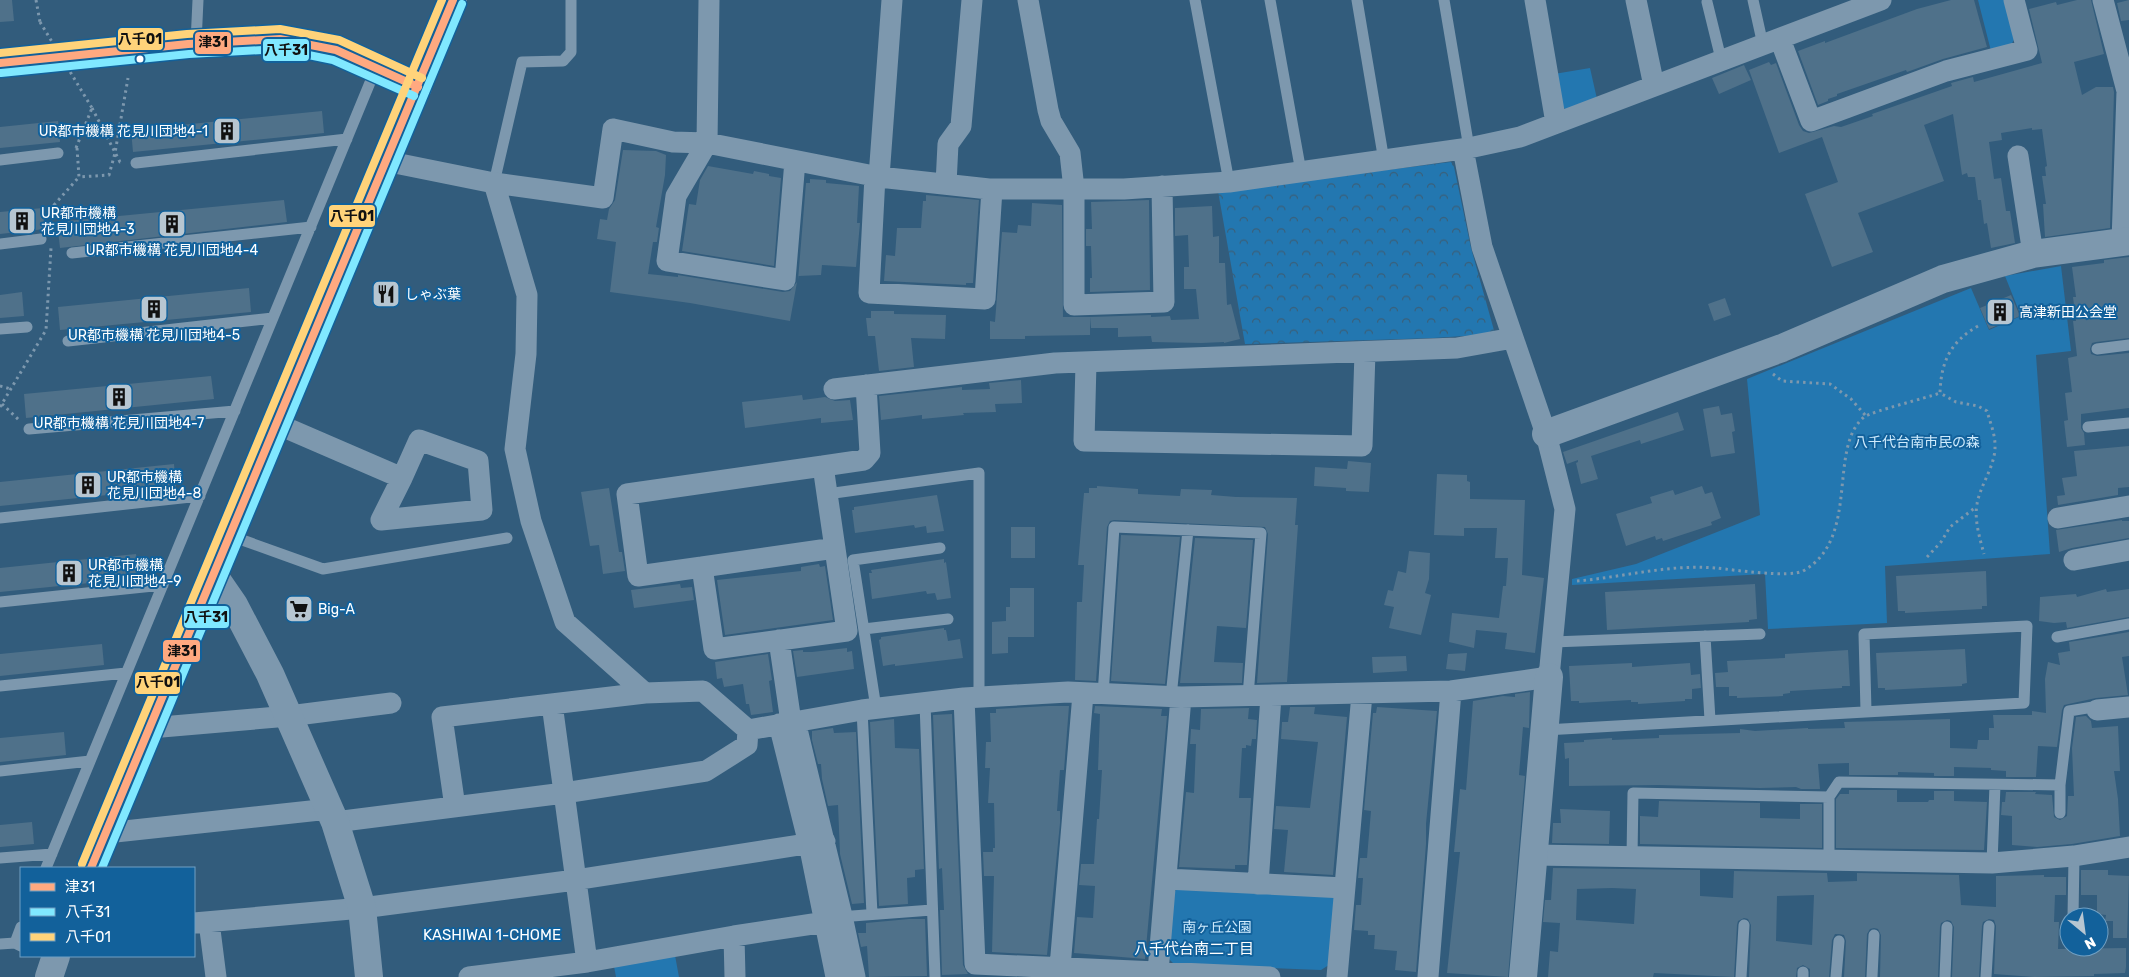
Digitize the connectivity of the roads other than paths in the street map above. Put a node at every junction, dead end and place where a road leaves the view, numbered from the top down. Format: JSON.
{"nodes":[{"id":1,"x":198,"y":0,"type":"edge"},
{"id":2,"x":453,"y":0,"type":"edge"},
{"id":3,"x":571,"y":0,"type":"edge"},
{"id":4,"x":709,"y":0,"type":"edge"},
{"id":5,"x":892,"y":0,"type":"edge"},
{"id":6,"x":972,"y":0,"type":"edge"},
{"id":7,"x":1028,"y":0,"type":"edge"},
{"id":8,"x":1195,"y":0,"type":"edge"},
{"id":9,"x":1270,"y":0,"type":"edge"},
{"id":10,"x":1357,"y":0,"type":"edge"},
{"id":11,"x":1444,"y":0,"type":"edge"},
{"id":12,"x":1535,"y":0,"type":"edge"},
{"id":13,"x":1636,"y":0,"type":"edge"},
{"id":14,"x":1753,"y":0,"type":"edge"},
{"id":15,"x":1881,"y":0,"type":"edge"},
{"id":16,"x":2014,"y":0,"type":"edge"},
{"id":17,"x":2103,"y":0,"type":"edge"},
{"id":18,"x":1707,"y":2,"type":"dead end"},
{"id":19,"x":1827,"y":9,"type":"edge"},
{"id":20,"x":1772,"y":42,"type":"junction"},
{"id":21,"x":196,"y":44,"type":"junction"},
{"id":22,"x":1721,"y":59,"type":"junction"},
{"id":23,"x":0,"y":63,"type":"edge"},
{"id":24,"x":376,"y":68,"type":"junction"},
{"id":25,"x":1654,"y":86,"type":"junction"},
{"id":26,"x":418,"y":87,"type":"junction"},
{"id":27,"x":1556,"y":123,"type":"junction"},
{"id":28,"x":347,"y":139,"type":"junction"},
{"id":29,"x":707,"y":144,"type":"junction"},
{"id":30,"x":1466,"y":149,"type":"junction"},
{"id":31,"x":58,"y":153,"type":"road end"},
{"id":32,"x":2018,"y":156,"type":"dead end"},
{"id":33,"x":0,"y":160,"type":"edge"},
{"id":34,"x":795,"y":160,"type":"junction"},
{"id":35,"x":1384,"y":160,"type":"junction"},
{"id":36,"x":385,"y":161,"type":"junction"},
{"id":37,"x":136,"y":163,"type":"road end"},
{"id":38,"x":1301,"y":172,"type":"junction"},
{"id":39,"x":877,"y":176,"type":"junction"},
{"id":40,"x":1229,"y":182,"type":"junction"},
{"id":41,"x":494,"y":183,"type":"junction"},
{"id":42,"x":946,"y":184,"type":"junction"},
{"id":43,"x":1162,"y":186,"type":"junction"},
{"id":44,"x":992,"y":189,"type":"junction"},
{"id":45,"x":1074,"y":189,"type":"junction"},
{"id":46,"x":311,"y":227,"type":"junction"},
{"id":47,"x":46,"y":239,"type":"road end"},
{"id":48,"x":2125,"y":241,"type":"edge"},
{"id":49,"x":0,"y":244,"type":"edge"},
{"id":50,"x":72,"y":253,"type":"dead end"},
{"id":51,"x":2033,"y":254,"type":"junction"},
{"id":52,"x":273,"y":318,"type":"junction"},
{"id":53,"x":27,"y":327,"type":"dead end"},
{"id":54,"x":0,"y":329,"type":"edge"},
{"id":55,"x":1513,"y":338,"type":"junction"},
{"id":56,"x":68,"y":341,"type":"dead end"},
{"id":57,"x":2129,"y":345,"type":"edge"},
{"id":58,"x":2097,"y":348,"type":"dead end"},
{"id":59,"x":1365,"y":352,"type":"junction"},
{"id":60,"x":1086,"y":363,"type":"junction"},
{"id":61,"x":866,"y":386,"type":"junction"},
{"id":62,"x":834,"y":389,"type":"dead end"},
{"id":63,"x":235,"y":411,"type":"junction"},
{"id":64,"x":2129,"y":423,"type":"edge"},
{"id":65,"x":277,"y":424,"type":"junction"},
{"id":66,"x":2088,"y":427,"type":"dead end"},
{"id":67,"x":29,"y":429,"type":"road end"},
{"id":68,"x":1546,"y":434,"type":"junction"},
{"id":69,"x":824,"y":466,"type":"junction"},
{"id":70,"x":402,"y":478,"type":"junction"},
{"id":71,"x":827,"y":494,"type":"junction"},
{"id":72,"x":200,"y":496,"type":"junction"},
{"id":73,"x":2129,"y":506,"type":"edge"},
{"id":74,"x":0,"y":518,"type":"edge"},
{"id":75,"x":2058,"y":518,"type":"dead end"},
{"id":76,"x":1188,"y":530,"type":"junction"},
{"id":77,"x":231,"y":536,"type":"junction"},
{"id":78,"x":506,"y":538,"type":"dead end"},
{"id":79,"x":835,"y":548,"type":"junction"},
{"id":80,"x":940,"y":548,"type":"dead end"},
{"id":81,"x":2129,"y":550,"type":"edge"},
{"id":82,"x":2074,"y":560,"type":"dead end"},
{"id":83,"x":702,"y":567,"type":"junction"},
{"id":84,"x":214,"y":576,"type":"junction"},
{"id":85,"x":163,"y":585,"type":"junction"},
{"id":86,"x":0,"y":602,"type":"edge"},
{"id":87,"x":948,"y":619,"type":"dead end"},
{"id":88,"x":2129,"y":624,"type":"edge"},
{"id":89,"x":864,"y":629,"type":"junction"},
{"id":90,"x":1760,"y":634,"type":"dead end"},
{"id":91,"x":1705,"y":636,"type":"junction"},
{"id":92,"x":2057,"y":637,"type":"dead end"},
{"id":93,"x":779,"y":640,"type":"junction"},
{"id":94,"x":1553,"y":642,"type":"junction"},
{"id":95,"x":126,"y":673,"type":"junction"},
{"id":96,"x":1549,"y":677,"type":"junction"},
{"id":97,"x":0,"y":686,"type":"edge"},
{"id":98,"x":1451,"y":691,"type":"junction"},
{"id":99,"x":645,"y":694,"type":"junction"},
{"id":100,"x":1093,"y":694,"type":"junction"},
{"id":101,"x":1362,"y":694,"type":"junction"},
{"id":102,"x":1248,"y":696,"type":"junction"},
{"id":103,"x":1271,"y":696,"type":"junction"},
{"id":104,"x":1176,"y":697,"type":"junction"},
{"id":105,"x":971,"y":698,"type":"junction"},
{"id":106,"x":925,"y":703,"type":"junction"},
{"id":107,"x":391,"y":704,"type":"dead end"},
{"id":108,"x":552,"y":704,"type":"junction"},
{"id":109,"x":2129,"y":707,"type":"edge"},
{"id":110,"x":869,"y":709,"type":"junction"},
{"id":111,"x":2097,"y":710,"type":"joint"},
{"id":112,"x":1866,"y":711,"type":"junction"},
{"id":113,"x":289,"y":716,"type":"junction"},
{"id":114,"x":1710,"y":720,"type":"junction"},
{"id":115,"x":788,"y":723,"type":"junction"},
{"id":116,"x":150,"y":728,"type":"junction"},
{"id":117,"x":748,"y":730,"type":"junction"},
{"id":118,"x":1545,"y":730,"type":"junction"},
{"id":119,"x":90,"y":761,"type":"junction"},
{"id":120,"x":0,"y":771,"type":"edge"},
{"id":121,"x":1995,"y":785,"type":"junction"},
{"id":122,"x":2060,"y":785,"type":"junction"},
{"id":123,"x":564,"y":792,"type":"junction"},
{"id":124,"x":1829,"y":797,"type":"junction"},
{"id":125,"x":455,"y":806,"type":"junction"},
{"id":126,"x":2060,"y":812,"type":"dead end"},
{"id":127,"x":332,"y":815,"type":"junction"},
{"id":128,"x":106,"y":833,"type":"junction"},
{"id":129,"x":817,"y":843,"type":"junction"},
{"id":130,"x":2129,"y":847,"type":"edge"},
{"id":131,"x":52,"y":854,"type":"junction"},
{"id":132,"x":1535,"y":855,"type":"junction"},
{"id":133,"x":2074,"y":856,"type":"junction"},
{"id":134,"x":1632,"y":857,"type":"junction"},
{"id":135,"x":0,"y":858,"type":"edge"},
{"id":136,"x":1829,"y":861,"type":"junction"},
{"id":137,"x":1992,"y":863,"type":"junction"},
{"id":138,"x":46,"y":867,"type":"edge"},
{"id":139,"x":91,"y":867,"type":"edge"},
{"id":140,"x":1166,"y":879,"type":"junction"},
{"id":141,"x":575,"y":880,"type":"junction"},
{"id":142,"x":1258,"y":884,"type":"junction"},
{"id":143,"x":1344,"y":888,"type":"junction"},
{"id":144,"x":2072,"y":907,"type":"edge"},
{"id":145,"x":362,"y":908,"type":"junction"},
{"id":146,"x":932,"y":910,"type":"junction"},
{"id":147,"x":872,"y":914,"type":"junction"},
{"id":148,"x":834,"y":919,"type":"junction"},
{"id":149,"x":202,"y":922,"type":"edge"},
{"id":150,"x":1744,"y":924,"type":"dead end"},
{"id":151,"x":1989,"y":926,"type":"dead end"},
{"id":152,"x":1947,"y":927,"type":"dead end"},
{"id":153,"x":1874,"y":934,"type":"dead end"},
{"id":154,"x":734,"y":936,"type":"junction"},
{"id":155,"x":1839,"y":941,"type":"dead end"},
{"id":156,"x":0,"y":944,"type":"edge"},
{"id":157,"x":18,"y":944,"type":"edge"},
{"id":158,"x":587,"y":962,"type":"junction"},
{"id":159,"x":1060,"y":967,"type":"junction"},
{"id":160,"x":1158,"y":972,"type":"junction"},
{"id":161,"x":216,"y":977,"type":"edge"},
{"id":162,"x":370,"y":977,"type":"edge"},
{"id":163,"x":468,"y":977,"type":"edge"},
{"id":164,"x":735,"y":977,"type":"edge"},
{"id":165,"x":836,"y":977,"type":"edge"},
{"id":166,"x":854,"y":977,"type":"edge"},
{"id":167,"x":935,"y":977,"type":"edge"},
{"id":168,"x":1270,"y":977,"type":"edge"},
{"id":169,"x":1337,"y":977,"type":"edge"},
{"id":170,"x":1428,"y":977,"type":"edge"},
{"id":171,"x":1524,"y":977,"type":"edge"},
{"id":172,"x":1741,"y":977,"type":"edge"},
{"id":173,"x":1836,"y":977,"type":"edge"},
{"id":174,"x":1872,"y":977,"type":"edge"},
{"id":175,"x":1945,"y":977,"type":"edge"},
{"id":176,"x":1986,"y":977,"type":"edge"}],
"edges":[{"from":1,"to":21,"type":"lane"},
{"from":2,"to":26,"type":"street"},
{"from":3,"to":41,"type":"lane"},
{"from":4,"to":29,"type":"street"},
{"from":5,"to":39,"type":"street"},
{"from":6,"to":42,"type":"street"},
{"from":7,"to":45,"type":"street"},
{"from":8,"to":40,"type":"lane"},
{"from":9,"to":38,"type":"lane"},
{"from":10,"to":35,"type":"lane"},
{"from":11,"to":30,"type":"lane"},
{"from":12,"to":27,"type":"street"},
{"from":13,"to":25,"type":"street"},
{"from":14,"to":20,"type":"lane"},
{"from":15,"to":19,"type":"street"},
{"from":16,"to":20,"type":"street"},
{"from":17,"to":48,"type":"street"},
{"from":18,"to":22,"type":"lane"},
{"from":19,"to":20,"type":"street"},
{"from":20,"to":22,"type":"street"},
{"from":21,"to":23,"type":"street"},
{"from":21,"to":24,"type":"street"},
{"from":22,"to":25,"type":"street"},
{"from":24,"to":26,"type":"street"},
{"from":24,"to":28,"type":"lane"},
{"from":25,"to":27,"type":"street"},
{"from":26,"to":36,"type":"street"},
{"from":27,"to":30,"type":"street"},
{"from":28,"to":37,"type":"lane"},
{"from":28,"to":46,"type":"lane"},
{"from":29,"to":34,"type":"street"},
{"from":29,"to":34,"type":"street"},
{"from":29,"to":41,"type":"street"},
{"from":30,"to":35,"type":"street"},
{"from":30,"to":55,"type":"street"},
{"from":31,"to":33,"type":"lane"},
{"from":32,"to":51,"type":"street"},
{"from":34,"to":39,"type":"street"},
{"from":35,"to":38,"type":"street"},
{"from":36,"to":41,"type":"street"},
{"from":36,"to":65,"type":"street"},
{"from":38,"to":40,"type":"street"},
{"from":39,"to":42,"type":"street"},
{"from":39,"to":44,"type":"street"},
{"from":40,"to":43,"type":"street"},
{"from":41,"to":99,"type":"street"},
{"from":42,"to":44,"type":"street"},
{"from":43,"to":45,"type":"street"},
{"from":43,"to":45,"type":"street"},
{"from":44,"to":45,"type":"street"},
{"from":46,"to":50,"type":"lane"},
{"from":46,"to":52,"type":"lane"},
{"from":47,"to":49,"type":"lane"},
{"from":48,"to":51,"type":"street"},
{"from":51,"to":68,"type":"street"},
{"from":52,"to":56,"type":"lane"},
{"from":52,"to":63,"type":"lane"},
{"from":53,"to":54,"type":"lane"},
{"from":55,"to":59,"type":"street"},
{"from":55,"to":68,"type":"street"},
{"from":57,"to":58,"type":"lane"},
{"from":59,"to":60,"type":"street"},
{"from":59,"to":60,"type":"street"},
{"from":60,"to":61,"type":"street"},
{"from":61,"to":62,"type":"street"},
{"from":61,"to":69,"type":"street"},
{"from":63,"to":67,"type":"lane"},
{"from":63,"to":72,"type":"lane"},
{"from":64,"to":66,"type":"lane"},
{"from":65,"to":70,"type":"street"},
{"from":65,"to":77,"type":"street"},
{"from":68,"to":94,"type":"street"},
{"from":69,"to":71,"type":"street"},
{"from":69,"to":83,"type":"street"},
{"from":70,"to":70,"type":"street"},
{"from":71,"to":79,"type":"street"},
{"from":71,"to":105,"type":"lane"},
{"from":72,"to":74,"type":"lane"},
{"from":72,"to":85,"type":"lane"},
{"from":73,"to":75,"type":"street"},
{"from":76,"to":100,"type":"lane"},
{"from":76,"to":102,"type":"lane"},
{"from":76,"to":104,"type":"lane"},
{"from":77,"to":78,"type":"lane"},
{"from":77,"to":84,"type":"street"},
{"from":79,"to":83,"type":"street"},
{"from":79,"to":93,"type":"street"},
{"from":80,"to":89,"type":"lane"},
{"from":81,"to":82,"type":"street"},
{"from":83,"to":93,"type":"street"},
{"from":84,"to":113,"type":"street"},
{"from":84,"to":116,"type":"street"},
{"from":85,"to":86,"type":"lane"},
{"from":85,"to":95,"type":"lane"},
{"from":87,"to":89,"type":"lane"},
{"from":88,"to":92,"type":"lane"},
{"from":89,"to":110,"type":"lane"},
{"from":90,"to":91,"type":"lane"},
{"from":91,"to":94,"type":"lane"},
{"from":91,"to":114,"type":"lane"},
{"from":93,"to":115,"type":"street"},
{"from":94,"to":96,"type":"street"},
{"from":95,"to":97,"type":"lane"},
{"from":95,"to":119,"type":"lane"},
{"from":96,"to":98,"type":"street"},
{"from":96,"to":118,"type":"street"},
{"from":98,"to":101,"type":"street"},
{"from":98,"to":170,"type":"street"},
{"from":99,"to":108,"type":"street"},
{"from":99,"to":117,"type":"street"},
{"from":100,"to":104,"type":"street"},
{"from":100,"to":105,"type":"street"},
{"from":100,"to":159,"type":"street"},
{"from":101,"to":103,"type":"street"},
{"from":101,"to":143,"type":"street"},
{"from":102,"to":103,"type":"street"},
{"from":102,"to":104,"type":"street"},
{"from":103,"to":142,"type":"street"},
{"from":104,"to":140,"type":"street"},
{"from":105,"to":106,"type":"street"},
{"from":105,"to":159,"type":"street"},
{"from":106,"to":110,"type":"street"},
{"from":106,"to":146,"type":"lane"},
{"from":107,"to":113,"type":"street"},
{"from":108,"to":123,"type":"street"},
{"from":108,"to":125,"type":"street"},
{"from":109,"to":111,"type":"street"},
{"from":110,"to":115,"type":"street"},
{"from":110,"to":147,"type":"lane"},
{"from":111,"to":122,"type":"lane"},
{"from":112,"to":112,"type":"lane"},
{"from":112,"to":114,"type":"lane"},
{"from":113,"to":116,"type":"street"},
{"from":113,"to":127,"type":"street"},
{"from":114,"to":118,"type":"lane"},
{"from":115,"to":117,"type":"street"},
{"from":115,"to":129,"type":"street"},
{"from":116,"to":128,"type":"street"},
{"from":117,"to":123,"type":"street"},
{"from":118,"to":132,"type":"street"},
{"from":119,"to":120,"type":"lane"},
{"from":119,"to":131,"type":"lane"},
{"from":121,"to":122,"type":"lane"},
{"from":121,"to":124,"type":"lane"},
{"from":121,"to":137,"type":"lane"},
{"from":122,"to":126,"type":"lane"},
{"from":123,"to":125,"type":"street"},
{"from":123,"to":141,"type":"street"},
{"from":124,"to":134,"type":"lane"},
{"from":124,"to":136,"type":"lane"},
{"from":125,"to":127,"type":"street"},
{"from":127,"to":128,"type":"street"},
{"from":127,"to":145,"type":"street"},
{"from":128,"to":139,"type":"street"},
{"from":129,"to":141,"type":"street"},
{"from":129,"to":148,"type":"street"},
{"from":130,"to":133,"type":"street"},
{"from":131,"to":135,"type":"lane"},
{"from":131,"to":138,"type":"lane"},
{"from":132,"to":134,"type":"street"},
{"from":132,"to":171,"type":"street"},
{"from":133,"to":137,"type":"street"},
{"from":133,"to":144,"type":"lane"},
{"from":134,"to":136,"type":"street"},
{"from":136,"to":137,"type":"street"},
{"from":140,"to":142,"type":"street"},
{"from":140,"to":160,"type":"street"},
{"from":141,"to":145,"type":"street"},
{"from":141,"to":158,"type":"street"},
{"from":142,"to":143,"type":"street"},
{"from":143,"to":169,"type":"street"},
{"from":145,"to":149,"type":"street"},
{"from":145,"to":162,"type":"street"},
{"from":146,"to":147,"type":"lane"},
{"from":146,"to":167,"type":"lane"},
{"from":147,"to":148,"type":"lane"},
{"from":148,"to":154,"type":"street"},
{"from":148,"to":165,"type":"street"},
{"from":148,"to":166,"type":"street"},
{"from":149,"to":161,"type":"street"},
{"from":150,"to":172,"type":"lane"},
{"from":151,"to":176,"type":"lane"},
{"from":152,"to":175,"type":"lane"},
{"from":153,"to":174,"type":"lane"},
{"from":154,"to":158,"type":"street"},
{"from":154,"to":164,"type":"street"},
{"from":155,"to":173,"type":"lane"},
{"from":156,"to":157,"type":"lane"},
{"from":158,"to":163,"type":"street"},
{"from":159,"to":160,"type":"street"},
{"from":160,"to":168,"type":"street"}]}
